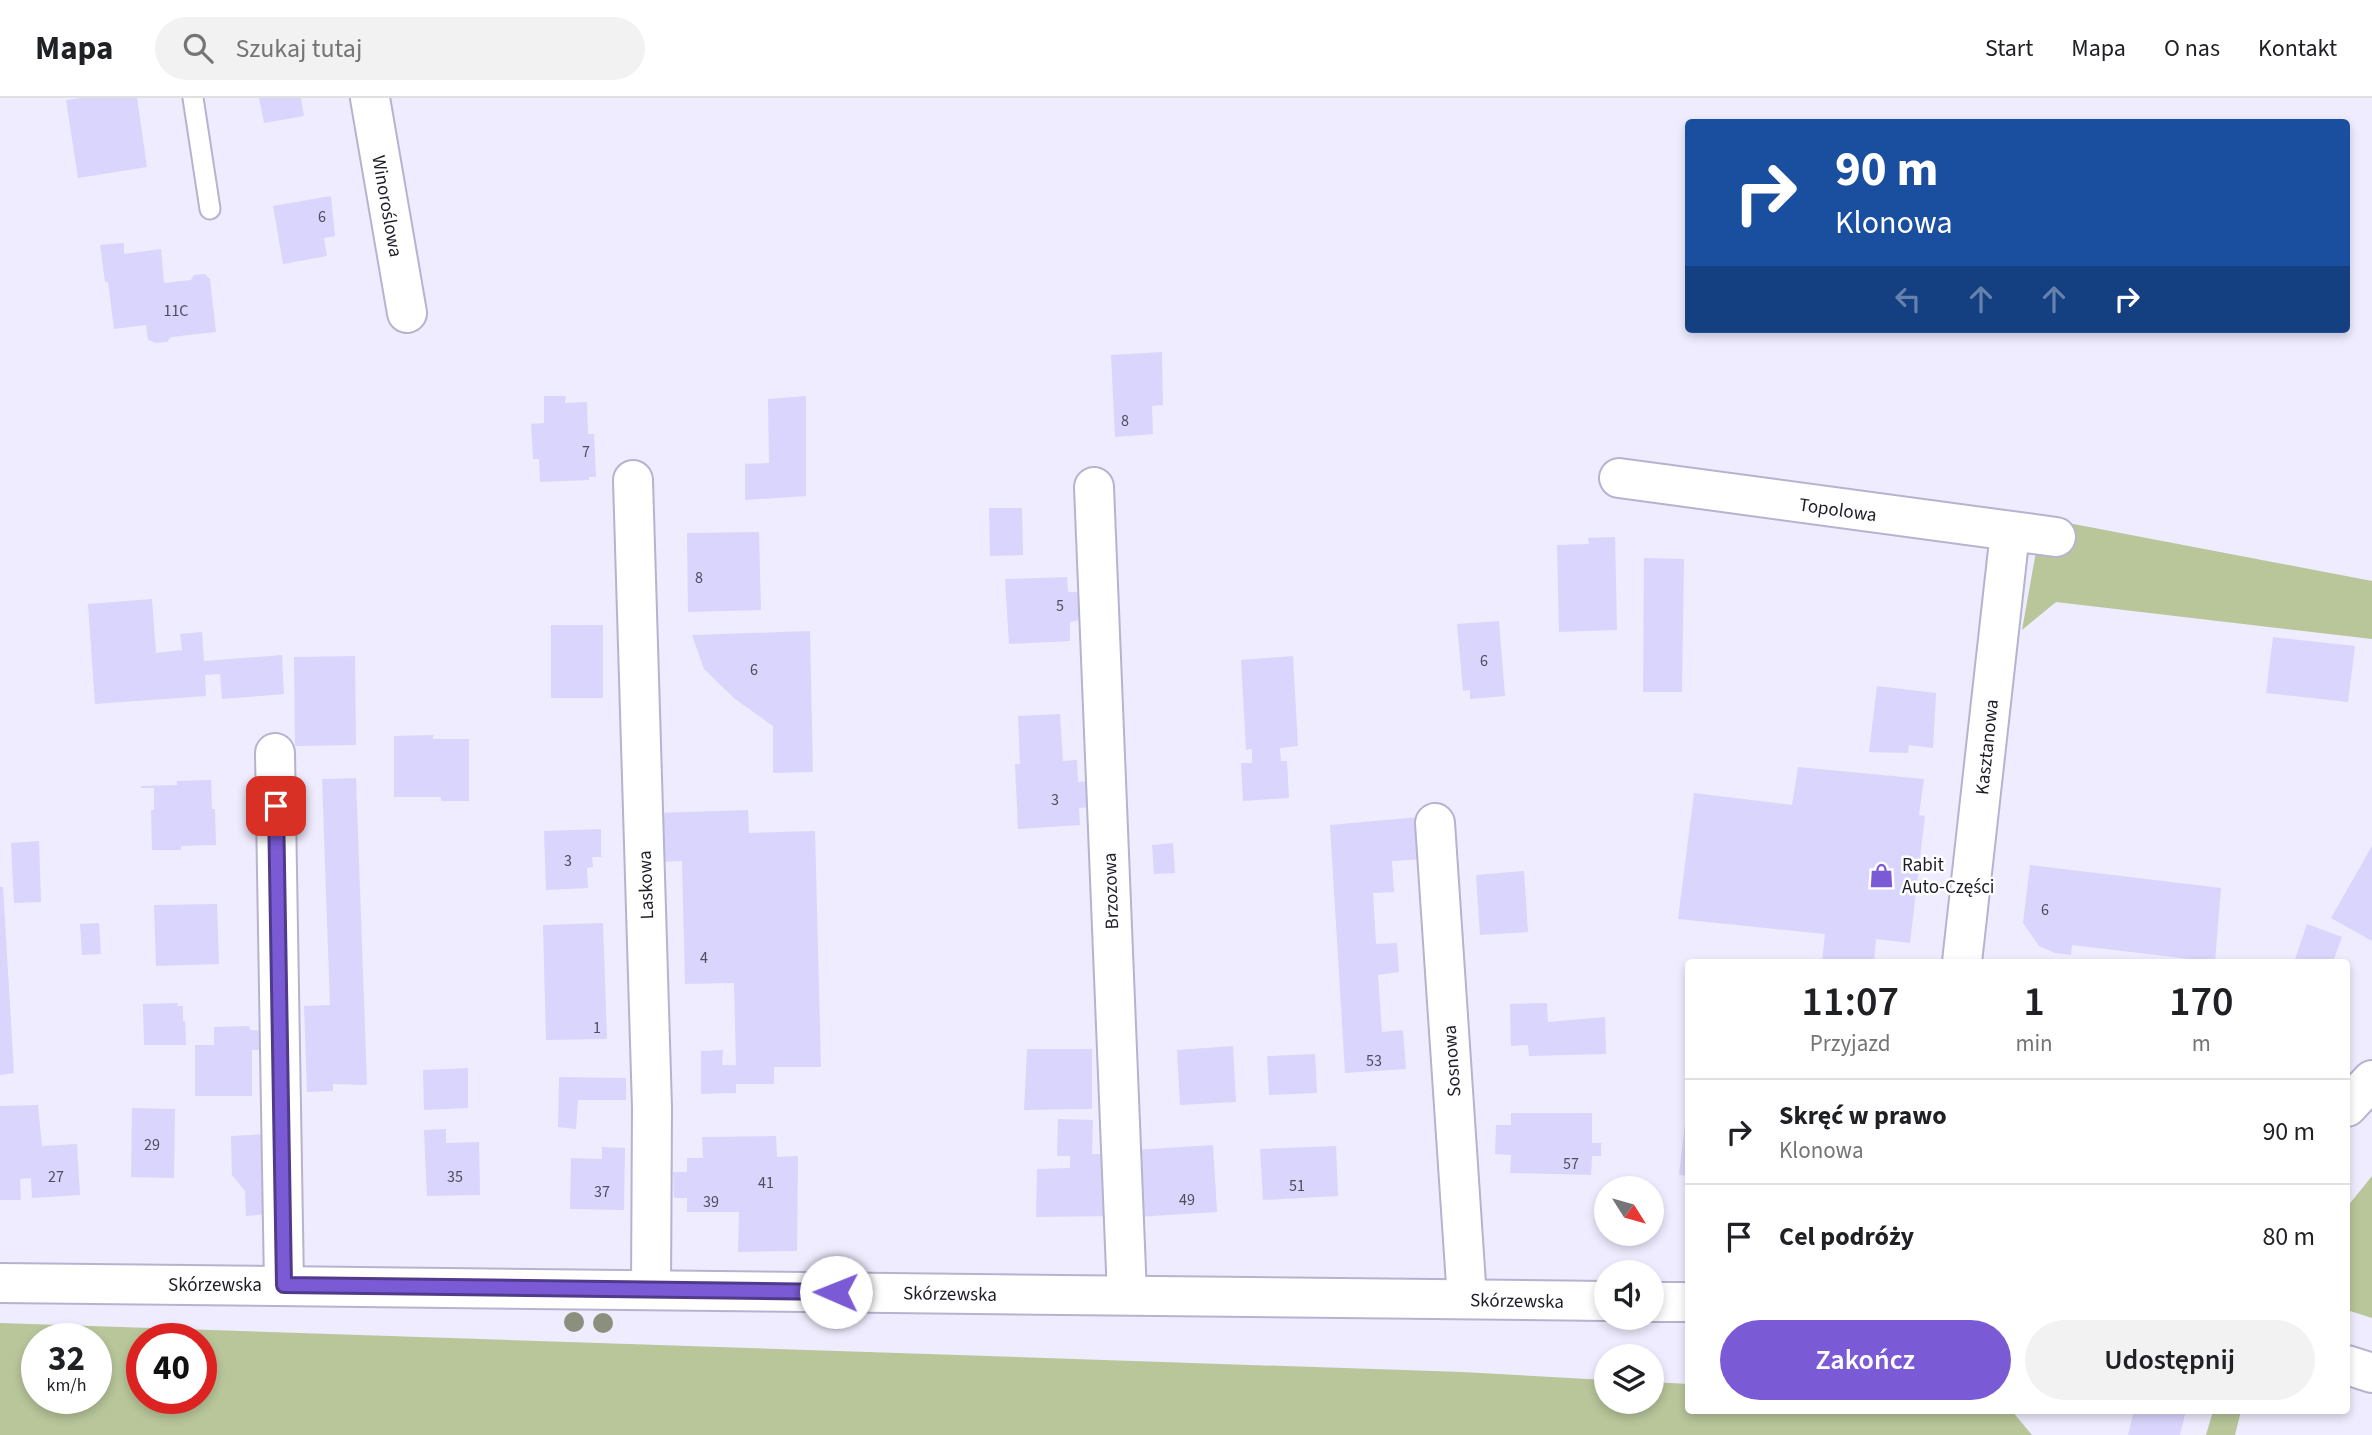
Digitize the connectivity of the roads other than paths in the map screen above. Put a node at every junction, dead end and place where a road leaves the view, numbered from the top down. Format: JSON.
{"nodes":[{"id":1,"x":193,"y":98,"type":"edge"},
{"id":2,"x":370,"y":98,"type":"edge"},
{"id":3,"x":210,"y":209,"type":"dead end"},
{"id":4,"x":407,"y":313,"type":"dead end"},
{"id":5,"x":1619,"y":478,"type":"dead end"},
{"id":6,"x":633,"y":480,"type":"dead end"},
{"id":7,"x":1094,"y":487,"type":"dead end"},
{"id":8,"x":2010,"y":532,"type":"junction"},
{"id":9,"x":2056,"y":537,"type":"dead end"},
{"id":10,"x":275,"y":753,"type":"dead end"},
{"id":11,"x":1435,"y":823,"type":"dead end"},
{"id":12,"x":1962,"y":959,"type":"edge"},
{"id":13,"x":2372,"y":1080,"type":"edge"},
{"id":14,"x":2350,"y":1104,"type":"edge"},
{"id":15,"x":0,"y":1283,"type":"edge"},
{"id":16,"x":284,"y":1285,"type":"junction"},
{"id":17,"x":651,"y":1289,"type":"junction"},
{"id":18,"x":1127,"y":1295,"type":"junction"},
{"id":19,"x":1467,"y":1299,"type":"junction"},
{"id":20,"x":1594,"y":1301,"type":"edge"},
{"id":21,"x":1664,"y":1302,"type":"edge"},
{"id":22,"x":1685,"y":1302,"type":"edge"},
{"id":23,"x":2350,"y":1366,"type":"edge"},
{"id":24,"x":2372,"y":1373,"type":"edge"}],
"edges":[{"from":1,"to":3,"type":"lane"},
{"from":2,"to":4,"type":"street","name":"Winoroślowa"},
{"from":5,"to":8,"type":"street","name":"Topolowa"},
{"from":6,"to":17,"type":"street","name":"Laskowa"},
{"from":7,"to":18,"type":"street","name":"Brzozowa"},
{"from":8,"to":9,"type":"street","name":"Topolowa"},
{"from":8,"to":12,"type":"street","name":"Kasztanowa"},
{"from":10,"to":16,"type":"street"},
{"from":11,"to":19,"type":"street","name":"Sosnowa"},
{"from":13,"to":14,"type":"street"},
{"from":15,"to":16,"type":"street","name":"Skórzewska"},
{"from":16,"to":17,"type":"street","name":"Skórzewska"},
{"from":17,"to":18,"type":"street","name":"Skórzewska"},
{"from":18,"to":19,"type":"street","name":"Skórzewska"},
{"from":19,"to":20,"type":"street","name":"Skórzewska"},
{"from":21,"to":22,"type":"street"},
{"from":23,"to":24,"type":"street"}]}
